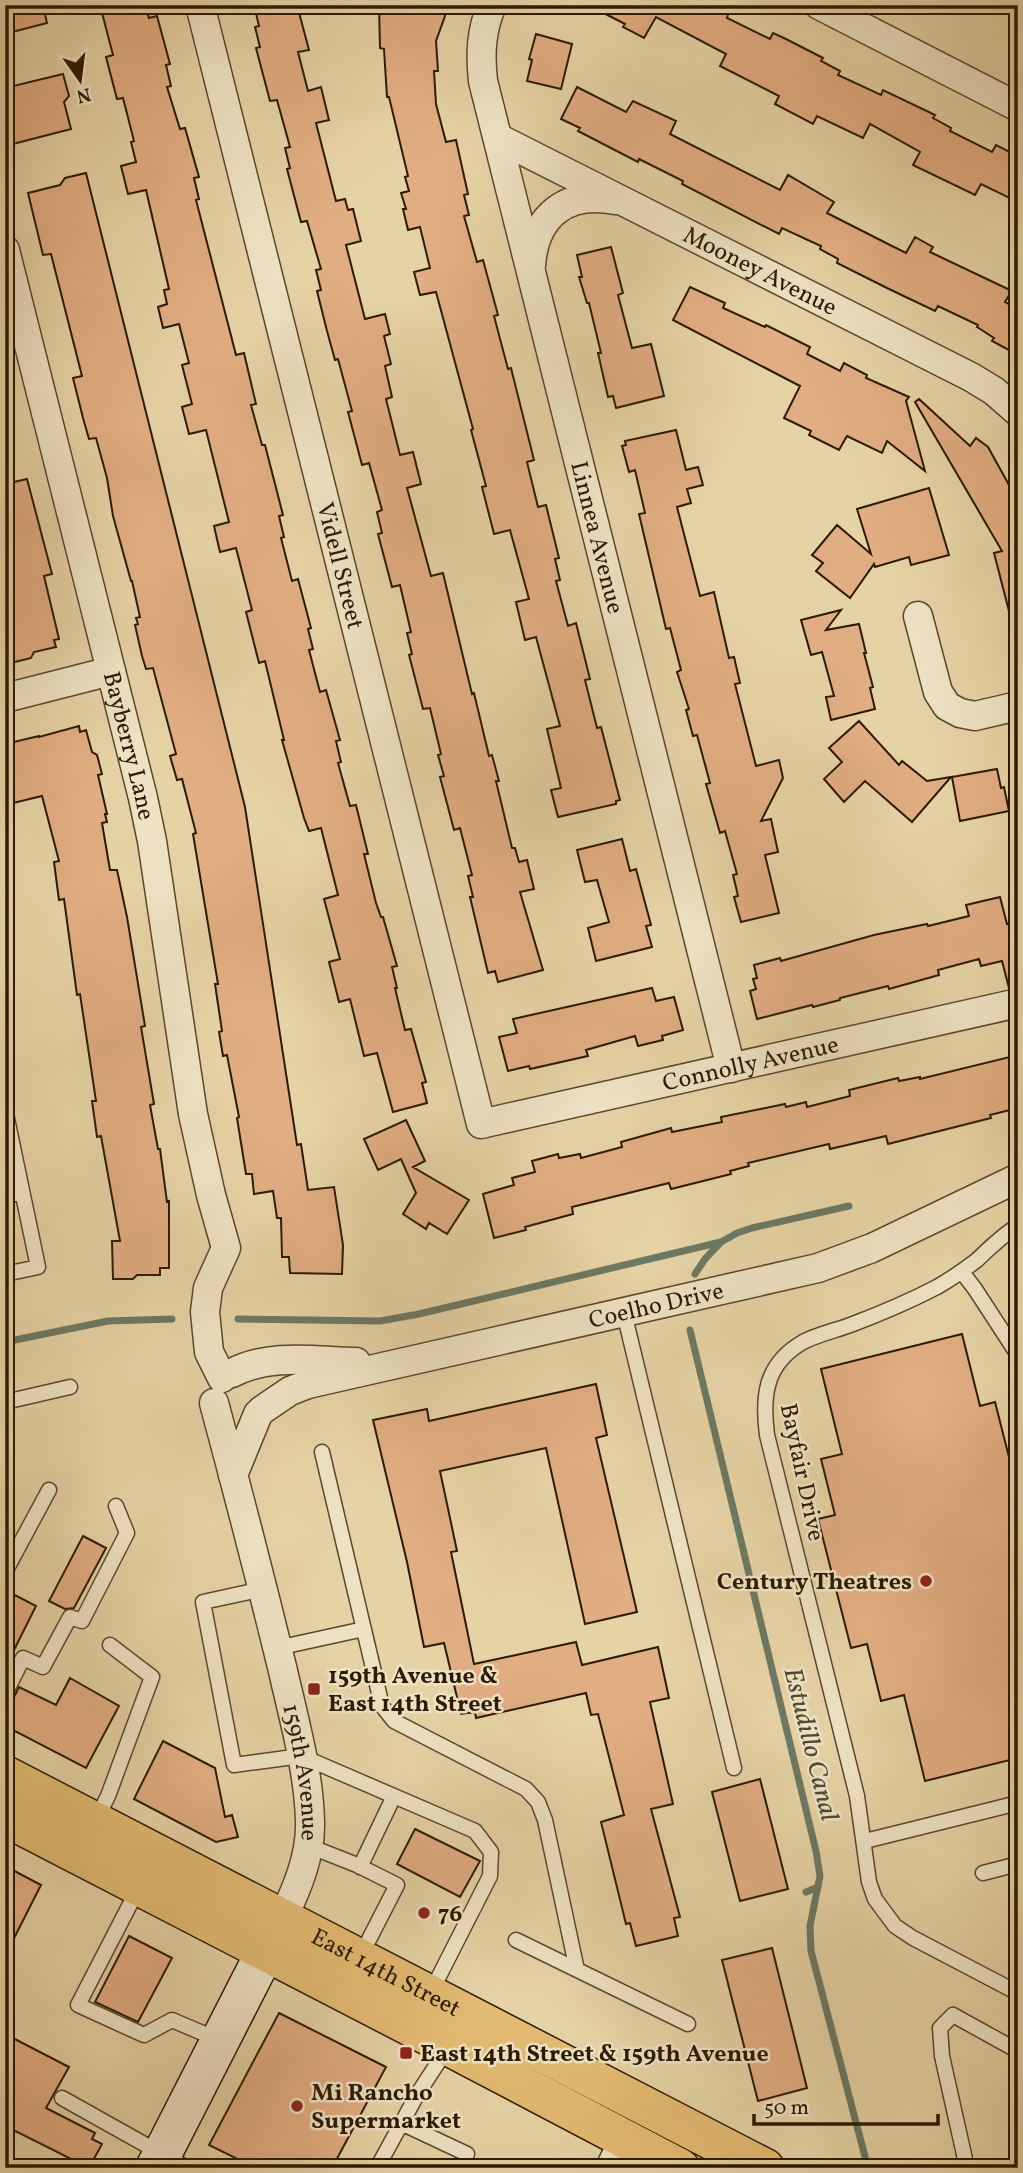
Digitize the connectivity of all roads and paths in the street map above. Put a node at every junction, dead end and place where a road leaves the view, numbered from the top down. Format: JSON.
{"nodes":[{"id":1,"x":200,"y":5,"type":"edge"},
{"id":2,"x":492,"y":5,"type":"edge"},
{"id":3,"x":819,"y":5,"type":"edge"},
{"id":4,"x":1018,"y":107,"type":"edge"},
{"id":5,"x":498,"y":138,"type":"junction"},
{"id":6,"x":625,"y":202,"type":"junction"},
{"id":7,"x":5,"y":250,"type":"edge"},
{"id":8,"x":531,"y":268,"type":"junction"},
{"id":9,"x":1018,"y":412,"type":"edge"},
{"id":10,"x":918,"y":616,"type":"dead end"},
{"id":11,"x":111,"y":671,"type":"junction"},
{"id":12,"x":5,"y":698,"type":"edge"},
{"id":13,"x":1018,"y":706,"type":"edge"},
{"id":14,"x":1018,"y":1003,"type":"edge"},
{"id":15,"x":731,"y":1068,"type":"junction"},
{"id":16,"x":5,"y":1109,"type":"edge"},
{"id":17,"x":481,"y":1124,"type":"joint"},
{"id":18,"x":1018,"y":1157,"type":"edge"},
{"id":19,"x":1018,"y":1178,"type":"edge"},
{"id":20,"x":22,"y":1192,"type":"junction"},
{"id":21,"x":5,"y":1196,"type":"edge"},
{"id":22,"x":1018,"y":1226,"type":"edge"},
{"id":23,"x":897,"y":1234,"type":"junction"},
{"id":24,"x":226,"y":1248,"type":"joint"},
{"id":25,"x":961,"y":1272,"type":"junction"},
{"id":26,"x":5,"y":1274,"type":"edge"},
{"id":27,"x":624,"y":1313,"type":"junction"},
{"id":28,"x":1018,"y":1355,"type":"edge"},
{"id":29,"x":408,"y":1361,"type":"junction"},
{"id":30,"x":223,"y":1385,"type":"junction"},
{"id":31,"x":70,"y":1387,"type":"dead end"},
{"id":32,"x":5,"y":1402,"type":"edge"},
{"id":33,"x":260,"y":1412,"type":"junction"},
{"id":34,"x":322,"y":1452,"type":"dead end"},
{"id":35,"x":233,"y":1475,"type":"junction"},
{"id":36,"x":49,"y":1490,"type":"dead end"},
{"id":37,"x":116,"y":1506,"type":"dead end"},
{"id":38,"x":5,"y":1572,"type":"edge"},
{"id":39,"x":263,"y":1589,"type":"junction"},
{"id":40,"x":364,"y":1629,"type":"junction"},
{"id":41,"x":110,"y":1645,"type":"dead end"},
{"id":42,"x":277,"y":1648,"type":"junction"},
{"id":43,"x":5,"y":1695,"type":"edge"},
{"id":44,"x":301,"y":1756,"type":"junction"},
{"id":45,"x":734,"y":1768,"type":"dead end"},
{"id":46,"x":5,"y":1775,"type":"edge"},
{"id":47,"x":394,"y":1796,"type":"junction"},
{"id":48,"x":1018,"y":1803,"type":"edge"},
{"id":49,"x":5,"y":1817,"type":"edge"},
{"id":50,"x":95,"y":1822,"type":"junction"},
{"id":51,"x":865,"y":1841,"type":"junction"},
{"id":52,"x":309,"y":1846,"type":"junction"},
{"id":53,"x":1018,"y":1864,"type":"edge"},
{"id":54,"x":360,"y":1867,"type":"junction"},
{"id":55,"x":983,"y":1873,"type":"dead end"},
{"id":56,"x":139,"y":1886,"type":"junction"},
{"id":57,"x":283,"y":1918,"type":"junction"},
{"id":58,"x":516,"y":1940,"type":"dead end"},
{"id":59,"x":266,"y":1952,"type":"junction"},
{"id":60,"x":359,"y":1958,"type":"junction"},
{"id":61,"x":577,"y":1970,"type":"junction"},
{"id":62,"x":1015,"y":1988,"type":"edge"},
{"id":63,"x":430,"y":1995,"type":"junction"},
{"id":64,"x":688,"y":2024,"type":"dead end"},
{"id":65,"x":221,"y":2040,"type":"junction"},
{"id":66,"x":448,"y":2046,"type":"junction"},
{"id":67,"x":1018,"y":2051,"type":"edge"},
{"id":68,"x":62,"y":2098,"type":"dead end"},
{"id":69,"x":401,"y":2123,"type":"junction"},
{"id":70,"x":617,"y":2153,"type":"edge"},
{"id":71,"x":467,"y":2154,"type":"dead end"},
{"id":72,"x":168,"y":2163,"type":"edge"},
{"id":73,"x":377,"y":2168,"type":"edge"},
{"id":74,"x":680,"y":2168,"type":"edge"},
{"id":75,"x":765,"y":2168,"type":"edge"},
{"id":76,"x":967,"y":2168,"type":"edge"}],
"edges":[{"from":1,"to":17,"type":"street","name":"Videll Street"},
{"from":2,"to":5,"type":"street","name":"Linnea Avenue"},
{"from":3,"to":4,"type":"street"},
{"from":5,"to":6,"type":"street","name":"Mooney Avenue"},
{"from":5,"to":8,"type":"street","name":"Linnea Avenue"},
{"from":6,"to":8,"type":"street"},
{"from":6,"to":9,"type":"street","name":"Mooney Avenue"},
{"from":7,"to":11,"type":"street","name":"Bayberry Lane"},
{"from":8,"to":15,"type":"street","name":"Linnea Avenue"},
{"from":10,"to":13,"type":"street"},
{"from":11,"to":12,"type":"street"},
{"from":11,"to":24,"type":"street","name":"Bayberry Lane"},
{"from":14,"to":15,"type":"street","name":"Connolly Avenue"},
{"from":15,"to":17,"type":"street","name":"Connolly Avenue"},
{"from":16,"to":20,"type":"lane"},
{"from":18,"to":23,"type":"street","name":"Coelho Drive"},
{"from":19,"to":23,"type":"street","name":"Coelho Drive"},
{"from":20,"to":21,"type":"lane"},
{"from":20,"to":26,"type":"lane"},
{"from":22,"to":25,"type":"lane","name":"Bayfair Drive"},
{"from":23,"to":27,"type":"street","name":"Coelho Drive"},
{"from":24,"to":30,"type":"street","name":"159th Avenue"},
{"from":25,"to":28,"type":"lane"},
{"from":25,"to":51,"type":"lane","name":"Bayfair Drive"},
{"from":27,"to":29,"type":"street","name":"Coelho Drive"},
{"from":27,"to":45,"type":"lane"},
{"from":29,"to":30,"type":"street","name":"Coelho Drive"},
{"from":29,"to":33,"type":"street","name":"Coelho Drive"},
{"from":30,"to":33,"type":"street"},
{"from":30,"to":33,"type":"street"},
{"from":30,"to":35,"type":"street","name":"159th Avenue"},
{"from":31,"to":32,"type":"lane"},
{"from":33,"to":35,"type":"street"},
{"from":34,"to":40,"type":"lane"},
{"from":35,"to":39,"type":"street","name":"159th Avenue"},
{"from":36,"to":38,"type":"lane"},
{"from":37,"to":43,"type":"lane"},
{"from":39,"to":42,"type":"street","name":"159th Avenue"},
{"from":39,"to":44,"type":"lane"},
{"from":40,"to":42,"type":"lane"},
{"from":40,"to":61,"type":"lane"},
{"from":41,"to":50,"type":"lane"},
{"from":42,"to":44,"type":"street","name":"159th Avenue"},
{"from":44,"to":47,"type":"lane"},
{"from":44,"to":52,"type":"street","name":"159th Avenue"},
{"from":46,"to":50,"type":"main road","name":"East 14th Street"},
{"from":47,"to":54,"type":"lane"},
{"from":47,"to":63,"type":"lane"},
{"from":48,"to":51,"type":"lane"},
{"from":49,"to":56,"type":"main road","name":"East 14th Street"},
{"from":50,"to":57,"type":"main road","name":"East 14th Street"},
{"from":51,"to":62,"type":"lane","name":"Bayfair Drive"},
{"from":52,"to":54,"type":"lane"},
{"from":52,"to":57,"type":"street","name":"159th Avenue"},
{"from":53,"to":55,"type":"lane"},
{"from":54,"to":60,"type":"lane"},
{"from":56,"to":59,"type":"main road","name":"East 14th Street"},
{"from":56,"to":65,"type":"lane"},
{"from":57,"to":59,"type":"street","name":"159th Avenue"},
{"from":57,"to":60,"type":"main road","name":"East 14th Street"},
{"from":58,"to":61,"type":"lane"},
{"from":59,"to":65,"type":"street","name":"159th Avenue"},
{"from":59,"to":66,"type":"main road","name":"East 14th Street"},
{"from":60,"to":63,"type":"main road","name":"East 14th Street"},
{"from":61,"to":64,"type":"lane"},
{"from":63,"to":75,"type":"main road","name":"East 14th Street"},
{"from":65,"to":72,"type":"street","name":"159th Avenue"},
{"from":66,"to":69,"type":"lane"},
{"from":66,"to":70,"type":"main road","name":"East 14th Street"},
{"from":67,"to":76,"type":"lane"},
{"from":68,"to":72,"type":"lane"},
{"from":69,"to":71,"type":"lane"},
{"from":69,"to":73,"type":"lane"},
{"from":70,"to":74,"type":"main road","name":"East 14th Street"}]}
